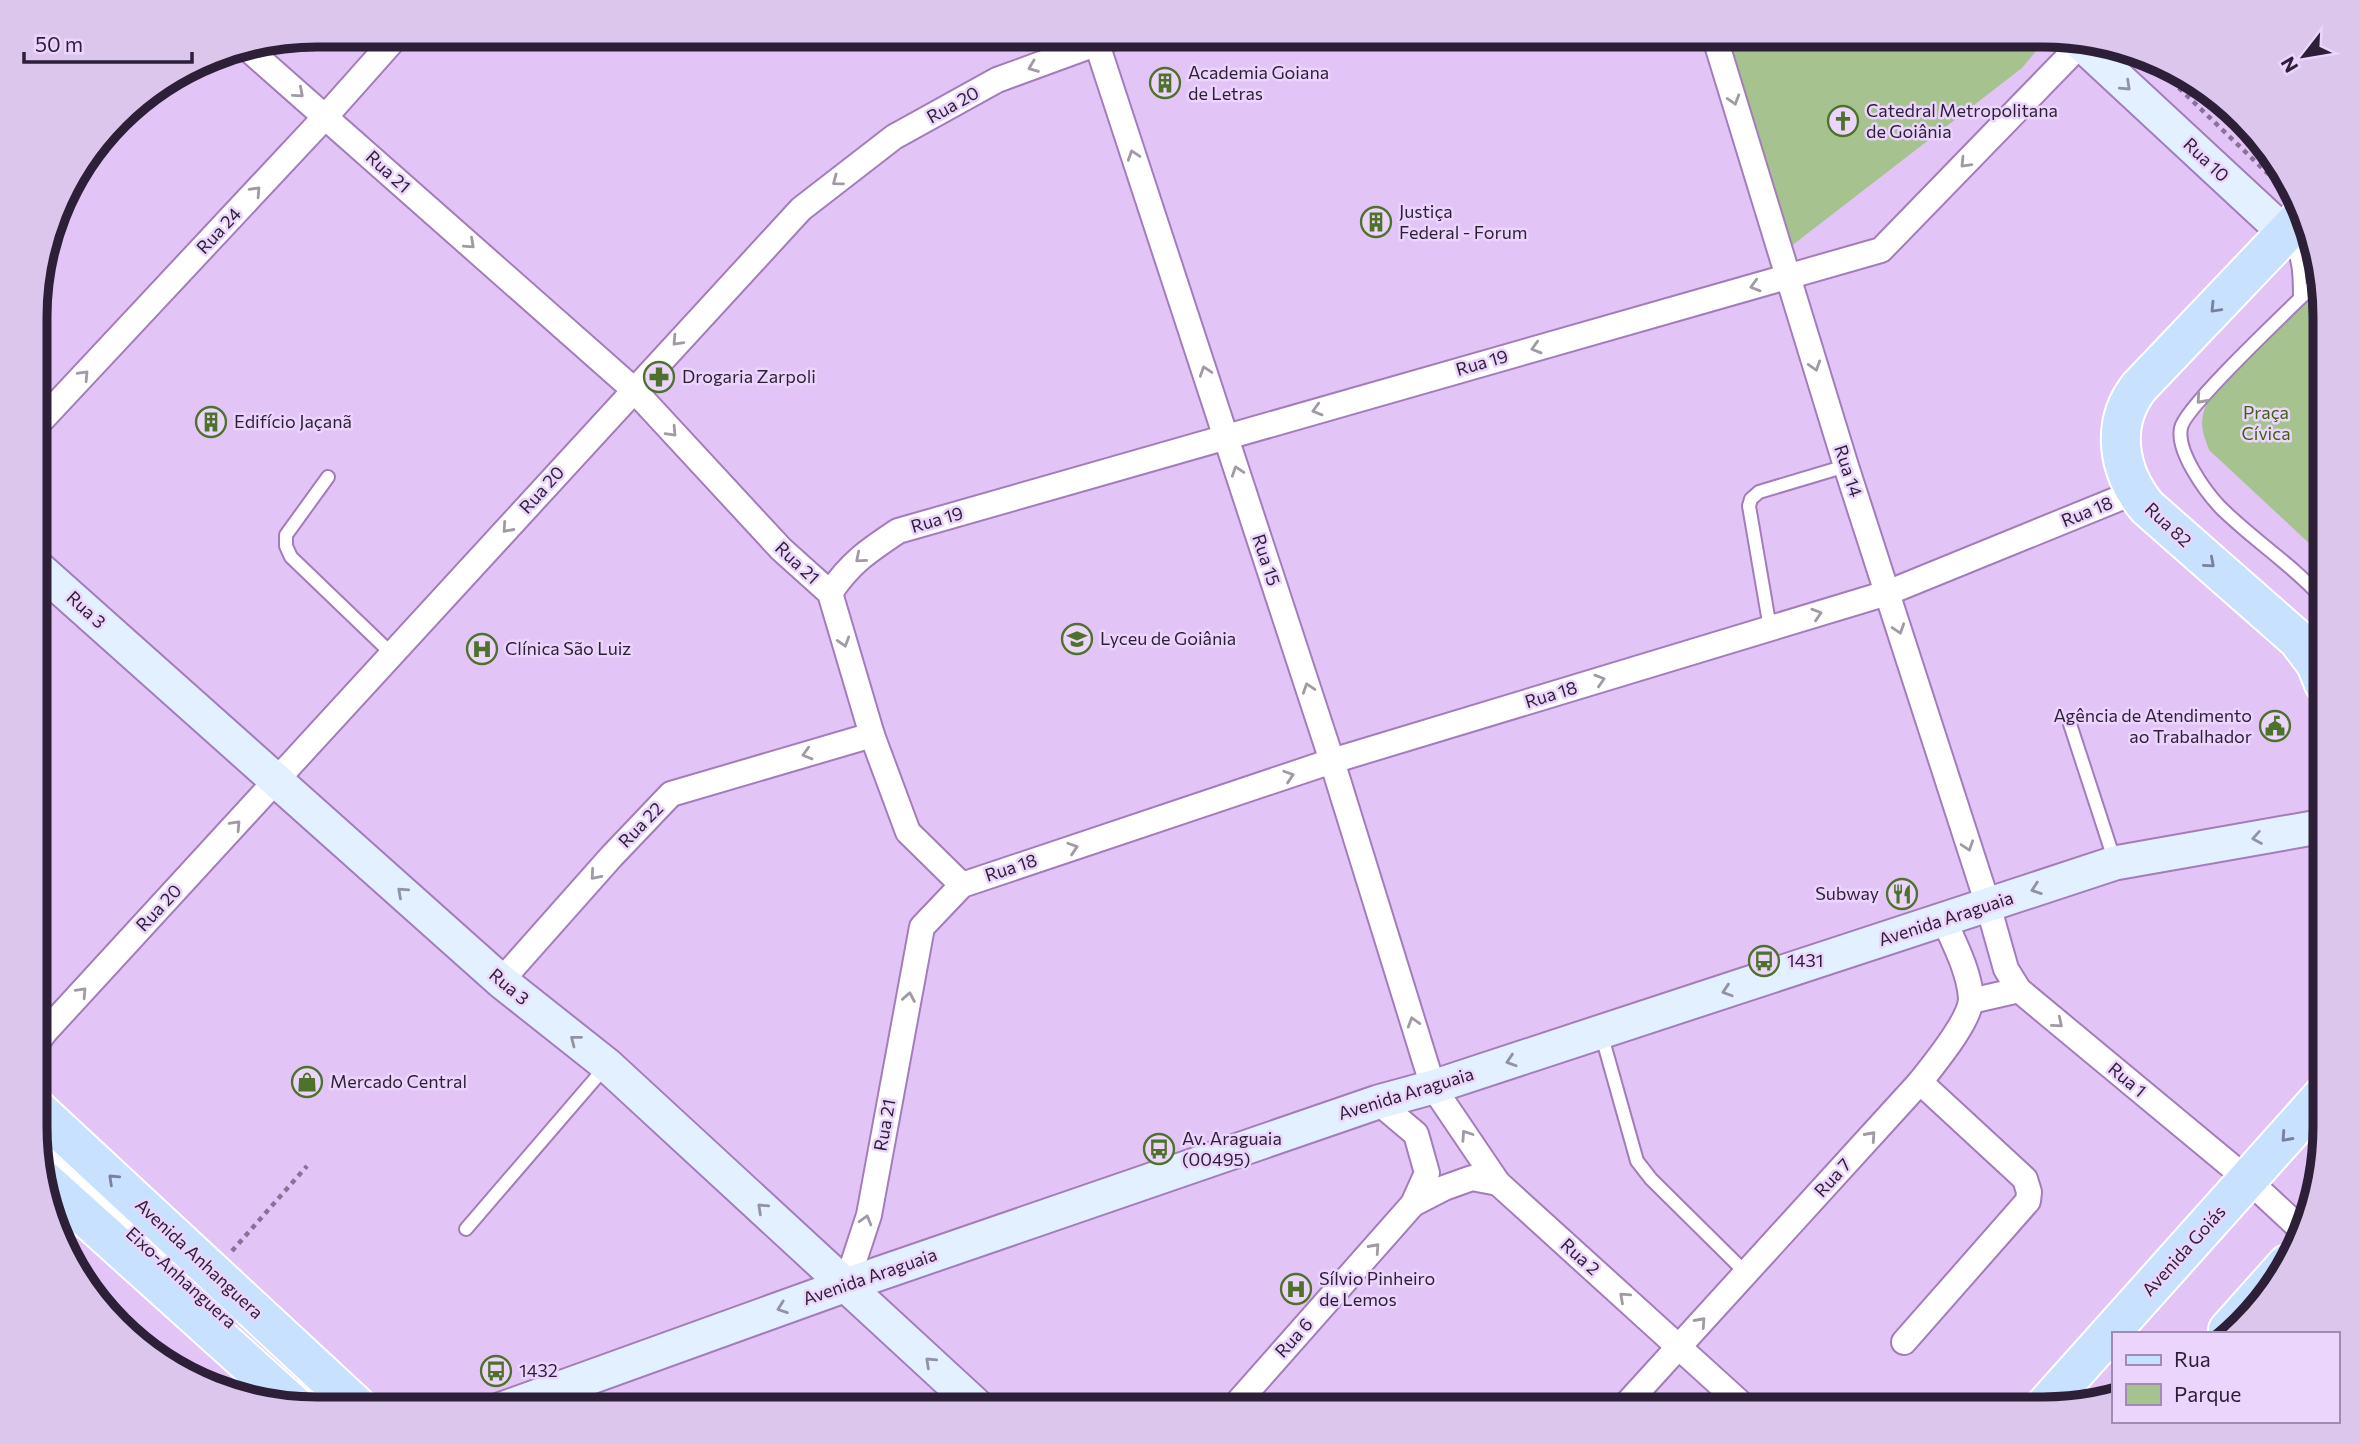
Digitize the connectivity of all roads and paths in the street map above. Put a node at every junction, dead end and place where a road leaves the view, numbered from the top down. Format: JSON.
{"nodes":[{"id":1,"x":387,"y":47,"type":"edge"},
{"id":2,"x":1076,"y":47,"type":"edge"},
{"id":3,"x":1098,"y":47,"type":"edge"},
{"id":4,"x":1718,"y":47,"type":"edge"},
{"id":5,"x":2070,"y":49,"type":"edge"},
{"id":6,"x":2091,"y":51,"type":"edge"},
{"id":7,"x":254,"y":54,"type":"edge"},
{"id":8,"x":2170,"y":79,"type":"edge"},
{"id":9,"x":326,"y":116,"type":"junction"},
{"id":10,"x":2274,"y":177,"type":"edge"},
{"id":11,"x":2293,"y":216,"type":"edge"},
{"id":12,"x":1788,"y":277,"type":"junction"},
{"id":13,"x":2311,"y":288,"type":"edge"},
{"id":14,"x":2300,"y":298,"type":"junction"},
{"id":15,"x":633,"y":389,"type":"junction"},
{"id":16,"x":47,"y":414,"type":"edge"},
{"id":17,"x":1226,"y":436,"type":"junction"},
{"id":18,"x":1846,"y":466,"type":"junction"},
{"id":19,"x":328,"y":477,"type":"dead end"},
{"id":20,"x":2135,"y":492,"type":"junction"},
{"id":21,"x":47,"y":576,"type":"edge"},
{"id":22,"x":2313,"y":590,"type":"edge"},
{"id":23,"x":830,"y":593,"type":"junction"},
{"id":24,"x":1887,"y":593,"type":"junction"},
{"id":25,"x":1770,"y":628,"type":"junction"},
{"id":26,"x":393,"y":654,"type":"junction"},
{"id":27,"x":2313,"y":660,"type":"edge"},
{"id":28,"x":2070,"y":724,"type":"dead end"},
{"id":29,"x":872,"y":735,"type":"junction"},
{"id":30,"x":1332,"y":761,"type":"junction"},
{"id":31,"x":277,"y":781,"type":"junction"},
{"id":32,"x":2313,"y":828,"type":"edge"},
{"id":33,"x":2115,"y":863,"type":"junction"},
{"id":34,"x":962,"y":885,"type":"junction"},
{"id":35,"x":1988,"y":905,"type":"junction"},
{"id":36,"x":1944,"y":920,"type":"junction"},
{"id":37,"x":501,"y":981,"type":"junction"},
{"id":38,"x":2019,"y":990,"type":"junction"},
{"id":39,"x":1971,"y":1001,"type":"junction"},
{"id":40,"x":47,"y":1031,"type":"edge"},
{"id":41,"x":1601,"y":1032,"type":"junction"},
{"id":42,"x":607,"y":1065,"type":"junction"},
{"id":43,"x":1920,"y":1082,"type":"junction"},
{"id":44,"x":1433,"y":1087,"type":"junction"},
{"id":45,"x":1378,"y":1102,"type":"junction"},
{"id":46,"x":2313,"y":1106,"type":"edge"},
{"id":47,"x":47,"y":1119,"type":"edge"},
{"id":48,"x":49,"y":1156,"type":"edge"},
{"id":49,"x":307,"y":1166,"type":"dead end"},
{"id":50,"x":2248,"y":1180,"type":"junction"},
{"id":51,"x":1498,"y":1184,"type":"junction"},
{"id":52,"x":54,"y":1188,"type":"edge"},
{"id":53,"x":1413,"y":1204,"type":"junction"},
{"id":54,"x":2295,"y":1223,"type":"edge"},
{"id":55,"x":466,"y":1229,"type":"dead end"},
{"id":56,"x":1746,"y":1273,"type":"junction"},
{"id":57,"x":207,"y":1284,"type":"junction"},
{"id":58,"x":846,"y":1285,"type":"junction"},
{"id":59,"x":1903,"y":1342,"type":"dead end"},
{"id":60,"x":1679,"y":1347,"type":"junction"},
{"id":61,"x":2088,"y":1358,"type":"junction"},
{"id":62,"x":294,"y":1393,"type":"edge"},
{"id":63,"x":2075,"y":1394,"type":"edge"},
{"id":64,"x":2053,"y":1396,"type":"edge"},
{"id":65,"x":345,"y":1397,"type":"edge"},
{"id":66,"x":535,"y":1397,"type":"edge"},
{"id":67,"x":967,"y":1397,"type":"edge"},
{"id":68,"x":1243,"y":1397,"type":"edge"},
{"id":69,"x":1633,"y":1397,"type":"edge"},
{"id":70,"x":1734,"y":1397,"type":"edge"}],
"edges":[{"from":1,"to":9,"type":"street","name":"Rua 24"},
{"from":2,"to":15,"type":"street","name":"Rua 20","one_way":true},
{"from":17,"to":3,"type":"street","name":"Rua 15","one_way":true},
{"from":4,"to":12,"type":"street","name":"Rua 14","one_way":true},
{"from":5,"to":12,"type":"street","name":"Rua 19","one_way":true},
{"from":6,"to":11,"type":"main road","name":"Rua 10","one_way":true},
{"from":7,"to":9,"type":"street","name":"Rua 21","one_way":true},
{"from":8,"to":10,"type":"path"},
{"from":9,"to":15,"type":"street","name":"Rua 21","one_way":true},
{"from":16,"to":9,"type":"street","name":"Rua 24","one_way":true},
{"from":11,"to":14,"type":"lane","name":"Rua 10"},
{"from":11,"to":20,"type":"main road","name":"Rua 82","one_way":true},
{"from":12,"to":17,"type":"street","name":"Rua 19","one_way":true},
{"from":12,"to":18,"type":"street","name":"Rua 14","one_way":true},
{"from":13,"to":14,"type":"lane"},
{"from":14,"to":22,"type":"lane","one_way":true},
{"from":15,"to":23,"type":"street","name":"Rua 21","one_way":true},
{"from":15,"to":26,"type":"street","name":"Rua 20","one_way":true},
{"from":17,"to":23,"type":"street","name":"Rua 19","one_way":true},
{"from":30,"to":17,"type":"street","name":"Rua 15","one_way":true},
{"from":18,"to":24,"type":"street","name":"Rua 14"},
{"from":18,"to":25,"type":"lane"},
{"from":19,"to":26,"type":"lane"},
{"from":20,"to":24,"type":"street","name":"Rua 18"},
{"from":20,"to":27,"type":"main road","name":"Rua 82","one_way":true},
{"from":21,"to":31,"type":"main road","name":"Rua 3"},
{"from":23,"to":29,"type":"street","name":"Rua 21","one_way":true},
{"from":25,"to":24,"type":"street","name":"Rua 18","one_way":true},
{"from":24,"to":35,"type":"street","name":"Rua 14","one_way":true},
{"from":30,"to":25,"type":"street","name":"Rua 18","one_way":true},
{"from":26,"to":31,"type":"street","name":"Rua 20"},
{"from":28,"to":33,"type":"lane"},
{"from":29,"to":34,"type":"street","name":"Rua 21"},
{"from":29,"to":37,"type":"street","name":"Rua 22","one_way":true},
{"from":34,"to":30,"type":"street","name":"Rua 18","one_way":true},
{"from":44,"to":30,"type":"street","name":"Rua 15","one_way":true},
{"from":37,"to":31,"type":"main road","name":"Rua 3","one_way":true},
{"from":40,"to":31,"type":"street","name":"Rua 20","one_way":true},
{"from":32,"to":33,"type":"main road","name":"Avenida Araguaia","one_way":true},
{"from":33,"to":35,"type":"main road","name":"Avenida Araguaia","one_way":true},
{"from":58,"to":34,"type":"street","name":"Rua 21","one_way":true},
{"from":35,"to":36,"type":"main road","name":"Avenida Araguaia"},
{"from":35,"to":38,"type":"street","name":"Rua 1"},
{"from":36,"to":39,"type":"street"},
{"from":36,"to":41,"type":"main road","name":"Avenida Araguaia","one_way":true},
{"from":42,"to":37,"type":"main road","name":"Rua 3","one_way":true},
{"from":38,"to":39,"type":"street"},
{"from":38,"to":50,"type":"street","name":"Rua 1","one_way":true},
{"from":39,"to":43,"type":"street","name":"Rua 7"},
{"from":41,"to":44,"type":"main road","name":"Avenida Araguaia","one_way":true},
{"from":41,"to":56,"type":"lane"},
{"from":42,"to":55,"type":"lane"},
{"from":58,"to":42,"type":"main road","name":"Rua 3","one_way":true},
{"from":56,"to":43,"type":"street","name":"Rua 7","one_way":true},
{"from":43,"to":59,"type":"street"},
{"from":44,"to":45,"type":"main road","name":"Avenida Araguaia"},
{"from":51,"to":44,"type":"street","name":"Rua 2","one_way":true},
{"from":45,"to":53,"type":"street","name":"Rua 6"},
{"from":45,"to":58,"type":"main road","name":"Avenida Araguaia"},
{"from":46,"to":50,"type":"main road","name":"Avenida Goiás","one_way":true},
{"from":57,"to":47,"type":"main road","name":"Avenida Anhanguera","one_way":true},
{"from":48,"to":57,"type":"lane","name":"Eixo-Anhanguera"},
{"from":49,"to":57,"type":"path"},
{"from":50,"to":54,"type":"street","name":"Rua 1"},
{"from":50,"to":61,"type":"main road","name":"Avenida Goiás"},
{"from":51,"to":53,"type":"street","name":"Rua 6"},
{"from":60,"to":51,"type":"street","name":"Rua 2","one_way":true},
{"from":52,"to":62,"type":"main road"},
{"from":68,"to":53,"type":"street","name":"Rua 6","one_way":true},
{"from":60,"to":56,"type":"street","name":"Rua 7","one_way":true},
{"from":57,"to":65,"type":"main road","name":"Avenida Anhanguera"},
{"from":58,"to":66,"type":"main road","name":"Avenida Araguaia","one_way":true},
{"from":67,"to":58,"type":"main road","name":"Rua 3","one_way":true},
{"from":60,"to":69,"type":"street","name":"Rua 7"},
{"from":60,"to":70,"type":"street","name":"Rua 2"},
{"from":61,"to":63,"type":"main road"},
{"from":61,"to":64,"type":"main road","name":"Avenida Goiás"}]}
